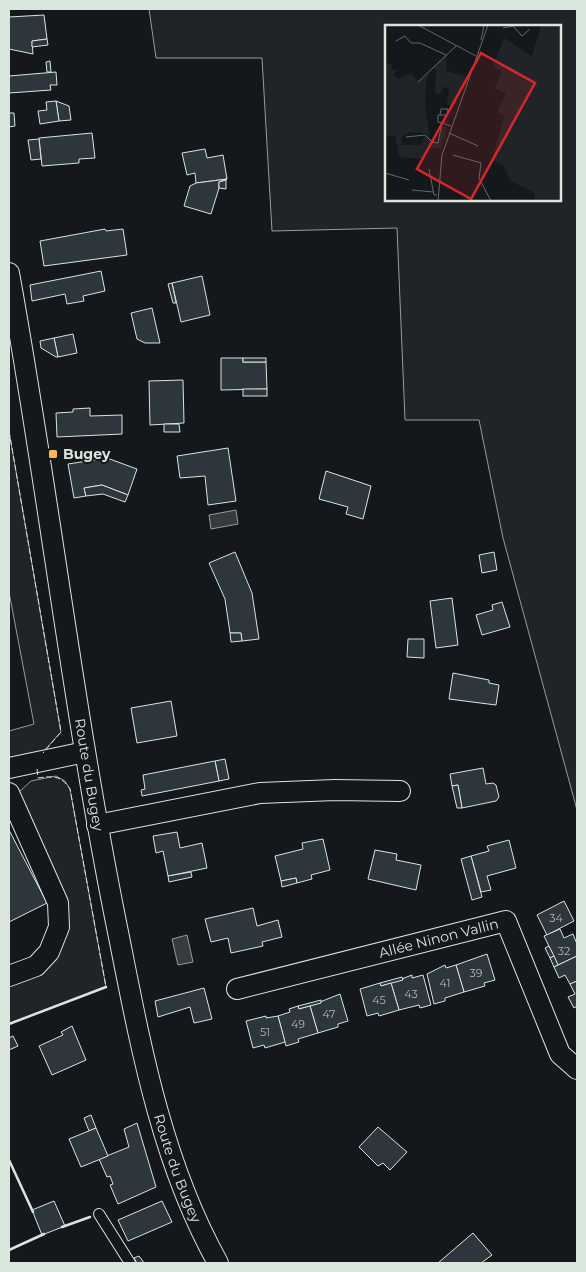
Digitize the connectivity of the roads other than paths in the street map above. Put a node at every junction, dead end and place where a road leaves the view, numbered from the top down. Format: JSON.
{"nodes":[{"id":1,"x":9,"y":273,"type":"edge"},
{"id":2,"x":84,"y":752,"type":"junction"},
{"id":3,"x":9,"y":768,"type":"edge"},
{"id":4,"x":400,"y":791,"type":"dead end"},
{"id":5,"x":9,"y":793,"type":"edge"},
{"id":6,"x":97,"y":825,"type":"junction"},
{"id":7,"x":9,"y":976,"type":"edge"},
{"id":8,"x":237,"y":989,"type":"dead end"},
{"id":9,"x":577,"y":1069,"type":"edge"},
{"id":10,"x":99,"y":1214,"type":"dead end"},
{"id":11,"x":130,"y":1263,"type":"edge"},
{"id":12,"x":218,"y":1263,"type":"edge"}],
"edges":[{"from":1,"to":2,"type":"street","name":"Route du Bugey"},
{"from":2,"to":3,"type":"street"},
{"from":2,"to":6,"type":"street","name":"Route du Bugey"},
{"from":4,"to":6,"type":"street"},
{"from":5,"to":7,"type":"street"},
{"from":6,"to":12,"type":"street","name":"Route du Bugey"},
{"from":8,"to":9,"type":"street","name":"Allée Ninon Vallin"},
{"from":10,"to":11,"type":"lane"}]}
